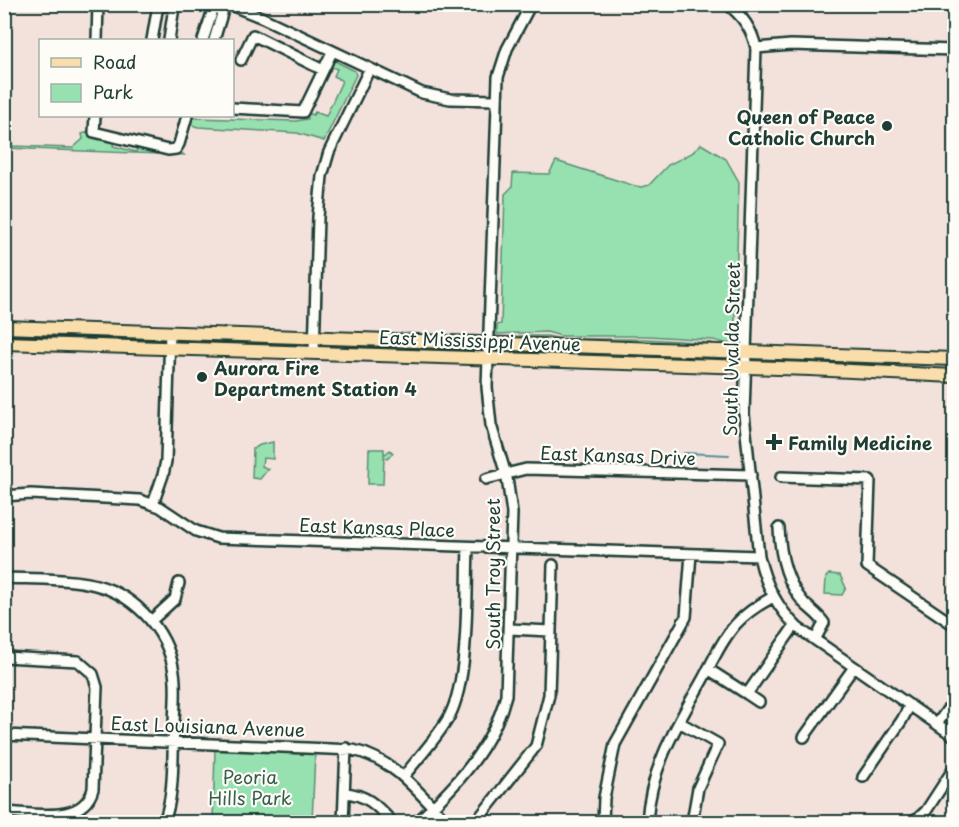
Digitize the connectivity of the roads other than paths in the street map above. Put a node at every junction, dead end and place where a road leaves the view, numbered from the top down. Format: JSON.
{"nodes":[{"id":1,"x":98,"y":4,"type":"edge"},
{"id":2,"x":215,"y":4,"type":"edge"},
{"id":3,"x":226,"y":4,"type":"edge"},
{"id":4,"x":531,"y":4,"type":"edge"},
{"id":5,"x":726,"y":4,"type":"edge"},
{"id":6,"x":97,"y":39,"type":"edge"},
{"id":7,"x":152,"y":39,"type":"edge"},
{"id":8,"x":169,"y":39,"type":"edge"},
{"id":9,"x":203,"y":39,"type":"edge"},
{"id":10,"x":214,"y":39,"type":"edge"},
{"id":11,"x":756,"y":48,"type":"junction"},
{"id":12,"x":954,"y":50,"type":"edge"},
{"id":13,"x":332,"y":52,"type":"junction"},
{"id":14,"x":241,"y":60,"type":"dead end"},
{"id":15,"x":323,"y":70,"type":"junction"},
{"id":16,"x":369,"y":70,"type":"junction"},
{"id":17,"x":496,"y":100,"type":"junction"},
{"id":18,"x":234,"y":108,"type":"edge"},
{"id":19,"x":94,"y":117,"type":"edge"},
{"id":20,"x":187,"y":117,"type":"edge"},
{"id":21,"x":4,"y":327,"type":"edge"},
{"id":22,"x":170,"y":332,"type":"junction"},
{"id":23,"x":314,"y":337,"type":"junction"},
{"id":24,"x":4,"y":343,"type":"edge"},
{"id":25,"x":487,"y":343,"type":"junction"},
{"id":26,"x":169,"y":348,"type":"junction"},
{"id":27,"x":746,"y":351,"type":"junction"},
{"id":28,"x":314,"y":353,"type":"junction"},
{"id":29,"x":487,"y":358,"type":"junction"},
{"id":30,"x":954,"y":360,"type":"edge"},
{"id":31,"x":745,"y":367,"type":"junction"},
{"id":32,"x":954,"y":376,"type":"edge"},
{"id":33,"x":506,"y":473,"type":"junction"},
{"id":34,"x":751,"y":476,"type":"junction"},
{"id":35,"x":781,"y":477,"type":"dead end"},
{"id":36,"x":486,"y":479,"type":"dead end"},
{"id":37,"x":4,"y":496,"type":"edge"},
{"id":38,"x":153,"y":504,"type":"junction"},
{"id":39,"x":779,"y":528,"type":"dead end"},
{"id":40,"x":468,"y":547,"type":"junction"},
{"id":41,"x":512,"y":548,"type":"junction"},
{"id":42,"x":691,"y":554,"type":"junction"},
{"id":43,"x":759,"y":556,"type":"junction"},
{"id":44,"x":553,"y":565,"type":"dead end"},
{"id":45,"x":4,"y":578,"type":"edge"},
{"id":46,"x":179,"y":583,"type":"dead end"},
{"id":47,"x":773,"y":597,"type":"junction"},
{"id":48,"x":151,"y":621,"type":"junction"},
{"id":49,"x":795,"y":625,"type":"junction"},
{"id":50,"x":954,"y":626,"type":"edge"},
{"id":51,"x":510,"y":630,"type":"junction"},
{"id":52,"x":550,"y":631,"type":"junction"},
{"id":53,"x":815,"y":640,"type":"junction"},
{"id":54,"x":4,"y":657,"type":"edge"},
{"id":55,"x":854,"y":667,"type":"junction"},
{"id":56,"x":708,"y":669,"type":"junction"},
{"id":57,"x":747,"y":694,"type":"junction"},
{"id":58,"x":759,"y":702,"type":"dead end"},
{"id":59,"x":910,"y":705,"type":"junction"},
{"id":60,"x":954,"y":709,"type":"edge"},
{"id":61,"x":679,"y":722,"type":"junction"},
{"id":62,"x":937,"y":724,"type":"junction"},
{"id":63,"x":4,"y":735,"type":"edge"},
{"id":64,"x":954,"y":736,"type":"edge"},
{"id":65,"x":804,"y":737,"type":"dead end"},
{"id":66,"x":95,"y":738,"type":"junction"},
{"id":67,"x":173,"y":742,"type":"junction"},
{"id":68,"x":346,"y":748,"type":"junction"},
{"id":69,"x":954,"y":768,"type":"edge"},
{"id":70,"x":404,"y":776,"type":"junction"},
{"id":71,"x":862,"y":777,"type":"dead end"},
{"id":72,"x":344,"y":793,"type":"junction"},
{"id":73,"x":433,"y":807,"type":"junction"},
{"id":74,"x":4,"y":812,"type":"edge"},
{"id":75,"x":164,"y":822,"type":"edge"},
{"id":76,"x":343,"y":822,"type":"edge"},
{"id":77,"x":392,"y":822,"type":"edge"},
{"id":78,"x":417,"y":822,"type":"edge"},
{"id":79,"x":447,"y":822,"type":"edge"},
{"id":80,"x":476,"y":822,"type":"edge"},
{"id":81,"x":603,"y":822,"type":"edge"},
{"id":82,"x":647,"y":822,"type":"edge"},
{"id":83,"x":692,"y":822,"type":"edge"},
{"id":84,"x":914,"y":822,"type":"edge"}],
"edges":[{"from":1,"to":6,"type":"street"},
{"from":2,"to":9,"type":"street"},
{"from":3,"to":10,"type":"street"},
{"from":3,"to":13,"type":"street"},
{"from":4,"to":17,"type":"street","name":"South Troy Street"},
{"from":5,"to":11,"type":"street"},
{"from":7,"to":8,"type":"street"},
{"from":11,"to":12,"type":"street"},
{"from":11,"to":27,"type":"street","name":"South Uvalda Street"},
{"from":13,"to":15,"type":"street"},
{"from":13,"to":16,"type":"street"},
{"from":14,"to":15,"type":"street"},
{"from":15,"to":18,"type":"street"},
{"from":16,"to":17,"type":"street"},
{"from":16,"to":23,"type":"street"},
{"from":17,"to":25,"type":"street","name":"South Troy Street"},
{"from":19,"to":20,"type":"street"},
{"from":21,"to":22,"type":"main road","name":"East Mississippi Avenue"},
{"from":22,"to":23,"type":"main road","name":"East Mississippi Avenue"},
{"from":22,"to":26,"type":"street"},
{"from":23,"to":25,"type":"main road","name":"East Mississippi Avenue"},
{"from":23,"to":28,"type":"street"},
{"from":24,"to":26,"type":"main road","name":"East Mississippi Avenue"},
{"from":25,"to":27,"type":"main road","name":"East Mississippi Avenue"},
{"from":25,"to":29,"type":"street","name":"South Troy Street"},
{"from":26,"to":28,"type":"main road","name":"East Mississippi Avenue"},
{"from":26,"to":38,"type":"street"},
{"from":27,"to":30,"type":"main road","name":"East Mississippi Avenue"},
{"from":27,"to":31,"type":"street","name":"South Uvalda Street"},
{"from":28,"to":29,"type":"main road","name":"East Mississippi Avenue"},
{"from":29,"to":31,"type":"main road","name":"East Mississippi Avenue"},
{"from":29,"to":33,"type":"street","name":"South Troy Street"},
{"from":31,"to":32,"type":"main road","name":"East Mississippi Avenue"},
{"from":31,"to":34,"type":"street","name":"South Uvalda Street"},
{"from":33,"to":34,"type":"street","name":"East Kansas Drive"},
{"from":33,"to":36,"type":"street","name":"East Kansas Drive"},
{"from":33,"to":41,"type":"street","name":"South Troy Street"},
{"from":34,"to":43,"type":"street","name":"South Uvalda Street"},
{"from":35,"to":50,"type":"street"},
{"from":37,"to":38,"type":"street","name":"East Kansas Place"},
{"from":38,"to":40,"type":"street","name":"East Kansas Place"},
{"from":39,"to":53,"type":"street"},
{"from":40,"to":41,"type":"street","name":"East Kansas Place"},
{"from":40,"to":70,"type":"street"},
{"from":41,"to":42,"type":"street","name":"East Kansas Place"},
{"from":41,"to":51,"type":"street","name":"South Troy Street"},
{"from":42,"to":43,"type":"street","name":"East Kansas Place"},
{"from":42,"to":81,"type":"street"},
{"from":43,"to":47,"type":"street","name":"South Uvalda Street"},
{"from":44,"to":52,"type":"street"},
{"from":45,"to":48,"type":"street"},
{"from":46,"to":48,"type":"street"},
{"from":47,"to":49,"type":"street","name":"South Uvalda Street"},
{"from":47,"to":56,"type":"street"},
{"from":48,"to":67,"type":"street"},
{"from":49,"to":53,"type":"street","name":"South Uvalda Street"},
{"from":49,"to":57,"type":"street"},
{"from":51,"to":52,"type":"street"},
{"from":51,"to":73,"type":"street","name":"South Troy Street"},
{"from":52,"to":80,"type":"street"},
{"from":53,"to":55,"type":"street","name":"South Uvalda Street"},
{"from":54,"to":66,"type":"street"},
{"from":55,"to":59,"type":"street","name":"South Uvalda Street"},
{"from":55,"to":65,"type":"street"},
{"from":56,"to":57,"type":"street"},
{"from":56,"to":61,"type":"street"},
{"from":57,"to":58,"type":"street"},
{"from":59,"to":62,"type":"street","name":"South Uvalda Street"},
{"from":59,"to":71,"type":"street"},
{"from":60,"to":62,"type":"street"},
{"from":61,"to":82,"type":"street"},
{"from":61,"to":83,"type":"street"},
{"from":62,"to":64,"type":"street","name":"South Uvalda Street"},
{"from":63,"to":66,"type":"street","name":"East Louisiana Avenue"},
{"from":66,"to":67,"type":"street","name":"East Louisiana Avenue"},
{"from":66,"to":74,"type":"street"},
{"from":67,"to":68,"type":"street","name":"East Louisiana Avenue"},
{"from":67,"to":75,"type":"street"},
{"from":68,"to":70,"type":"street","name":"East Louisiana Avenue"},
{"from":68,"to":72,"type":"street"},
{"from":69,"to":84,"type":"street"},
{"from":70,"to":73,"type":"street","name":"East Louisiana Avenue"},
{"from":72,"to":76,"type":"street"},
{"from":72,"to":77,"type":"street"},
{"from":73,"to":78,"type":"street","name":"South Troy Street"},
{"from":73,"to":79,"type":"street","name":"East Louisiana Avenue"}]}
